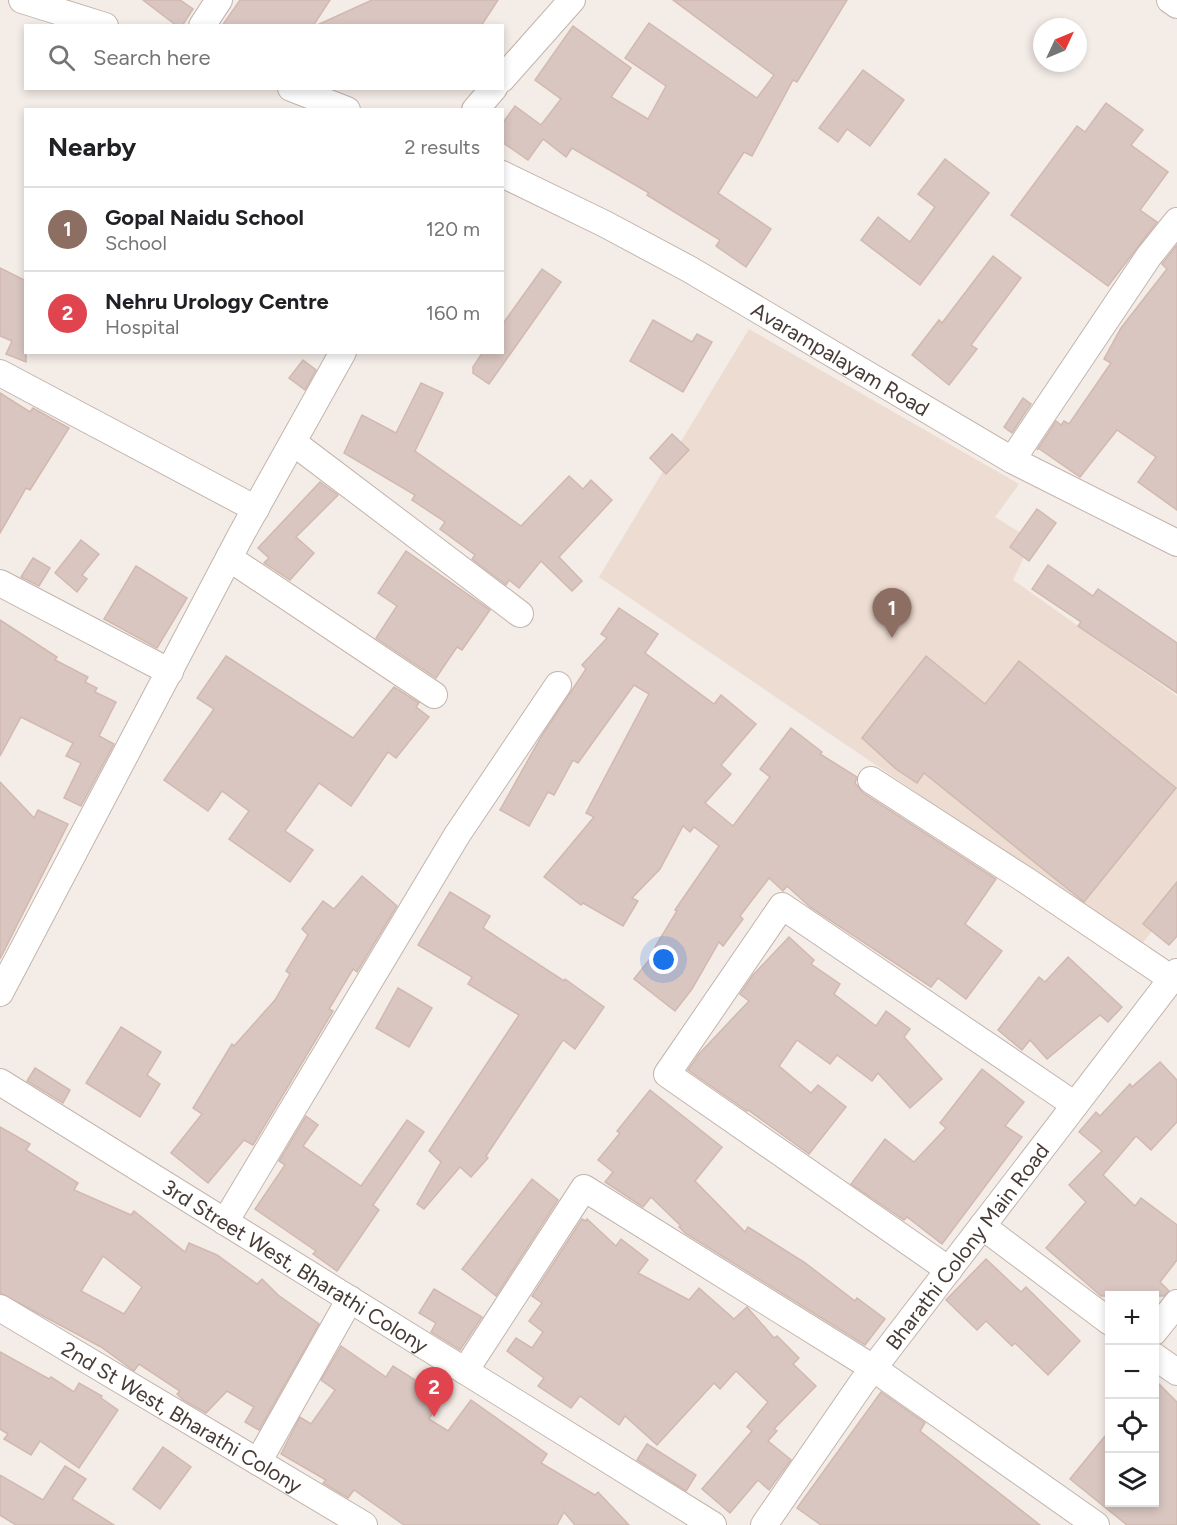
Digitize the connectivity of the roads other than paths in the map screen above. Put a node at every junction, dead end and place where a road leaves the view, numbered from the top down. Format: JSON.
{"nodes":[{"id":1,"x":22,"y":0,"type":"edge"},
{"id":2,"x":219,"y":0,"type":"edge"},
{"id":3,"x":572,"y":0,"type":"edge"},
{"id":4,"x":1170,"y":0,"type":"edge"},
{"id":5,"x":1177,"y":5,"type":"edge"},
{"id":6,"x":99,"y":24,"type":"edge"},
{"id":7,"x":202,"y":24,"type":"edge"},
{"id":8,"x":504,"y":77,"type":"edge"},
{"id":9,"x":296,"y":90,"type":"edge"},
{"id":10,"x":492,"y":90,"type":"edge"},
{"id":11,"x":341,"y":108,"type":"edge"},
{"id":12,"x":477,"y":108,"type":"edge"},
{"id":13,"x":504,"y":175,"type":"edge"},
{"id":14,"x":1177,"y":221,"type":"edge"},
{"id":15,"x":342,"y":354,"type":"edge"},
{"id":16,"x":0,"y":373,"type":"edge"},
{"id":17,"x":294,"y":443,"type":"junction"},
{"id":18,"x":1012,"y":460,"type":"junction"},
{"id":19,"x":256,"y":509,"type":"junction"},
{"id":20,"x":1177,"y":543,"type":"edge"},
{"id":21,"x":229,"y":558,"type":"junction"},
{"id":22,"x":0,"y":584,"type":"edge"},
{"id":23,"x":520,"y":614,"type":"dead end"},
{"id":24,"x":170,"y":672,"type":"junction"},
{"id":25,"x":558,"y":685,"type":"dead end"},
{"id":26,"x":434,"y":695,"type":"dead end"},
{"id":27,"x":871,"y":780,"type":"dead end"},
{"id":28,"x":1174,"y":975,"type":"edge"},
{"id":29,"x":0,"y":993,"type":"edge"},
{"id":30,"x":0,"y":1082,"type":"edge"},
{"id":31,"x":1075,"y":1105,"type":"junction"},
{"id":32,"x":225,"y":1222,"type":"junction"},
{"id":33,"x":982,"y":1226,"type":"junction"},
{"id":34,"x":949,"y":1270,"type":"junction"},
{"id":35,"x":350,"y":1299,"type":"junction"},
{"id":36,"x":1177,"y":1303,"type":"edge"},
{"id":37,"x":0,"y":1308,"type":"edge"},
{"id":38,"x":1105,"y":1318,"type":"edge"},
{"id":39,"x":1159,"y":1327,"type":"edge"},
{"id":40,"x":1159,"y":1359,"type":"edge"},
{"id":41,"x":873,"y":1368,"type":"junction"},
{"id":42,"x":465,"y":1371,"type":"junction"},
{"id":43,"x":1177,"y":1372,"type":"edge"},
{"id":44,"x":258,"y":1462,"type":"junction"},
{"id":45,"x":364,"y":1525,"type":"edge"},
{"id":46,"x":713,"y":1525,"type":"edge"},
{"id":47,"x":764,"y":1525,"type":"edge"},
{"id":48,"x":1096,"y":1525,"type":"edge"}],
"edges":[{"from":1,"to":6,"type":"street"},
{"from":2,"to":7,"type":"street"},
{"from":3,"to":8,"type":"street"},
{"from":4,"to":5,"type":"street"},
{"from":9,"to":11,"type":"street"},
{"from":10,"to":12,"type":"street"},
{"from":13,"to":18,"type":"street","name":"Avarampalayam Road"},
{"from":14,"to":18,"type":"street"},
{"from":15,"to":17,"type":"street"},
{"from":16,"to":19,"type":"street"},
{"from":17,"to":19,"type":"street"},
{"from":17,"to":23,"type":"street"},
{"from":18,"to":20,"type":"street","name":"Avarampalayam Road"},
{"from":19,"to":21,"type":"street"},
{"from":21,"to":24,"type":"street"},
{"from":21,"to":26,"type":"street"},
{"from":22,"to":24,"type":"street"},
{"from":24,"to":29,"type":"street"},
{"from":25,"to":32,"type":"street"},
{"from":27,"to":28,"type":"street"},
{"from":28,"to":31,"type":"street","name":"Bharathi Colony Main Road"},
{"from":30,"to":32,"type":"street","name":"3rd Street West, Bharathi Colony"},
{"from":31,"to":33,"type":"street","name":"Bharathi Colony Main Road"},
{"from":31,"to":34,"type":"street"},
{"from":32,"to":35,"type":"street","name":"3rd Street West, Bharathi Colony"},
{"from":33,"to":34,"type":"street","name":"Bharathi Colony Main Road"},
{"from":33,"to":38,"type":"street"},
{"from":34,"to":41,"type":"street","name":"Bharathi Colony Main Road"},
{"from":35,"to":42,"type":"street","name":"3rd Street West, Bharathi Colony"},
{"from":35,"to":44,"type":"street"},
{"from":36,"to":39,"type":"street"},
{"from":37,"to":44,"type":"street","name":"2nd St West, Bharathi Colony"},
{"from":40,"to":43,"type":"street"},
{"from":41,"to":42,"type":"street"},
{"from":41,"to":47,"type":"street","name":"Bharathi Colony Main Road"},
{"from":41,"to":48,"type":"street"},
{"from":42,"to":46,"type":"street","name":"3rd Street West, Bharathi Colony"},
{"from":44,"to":45,"type":"street","name":"2nd St West, Bharathi Colony"}]}
